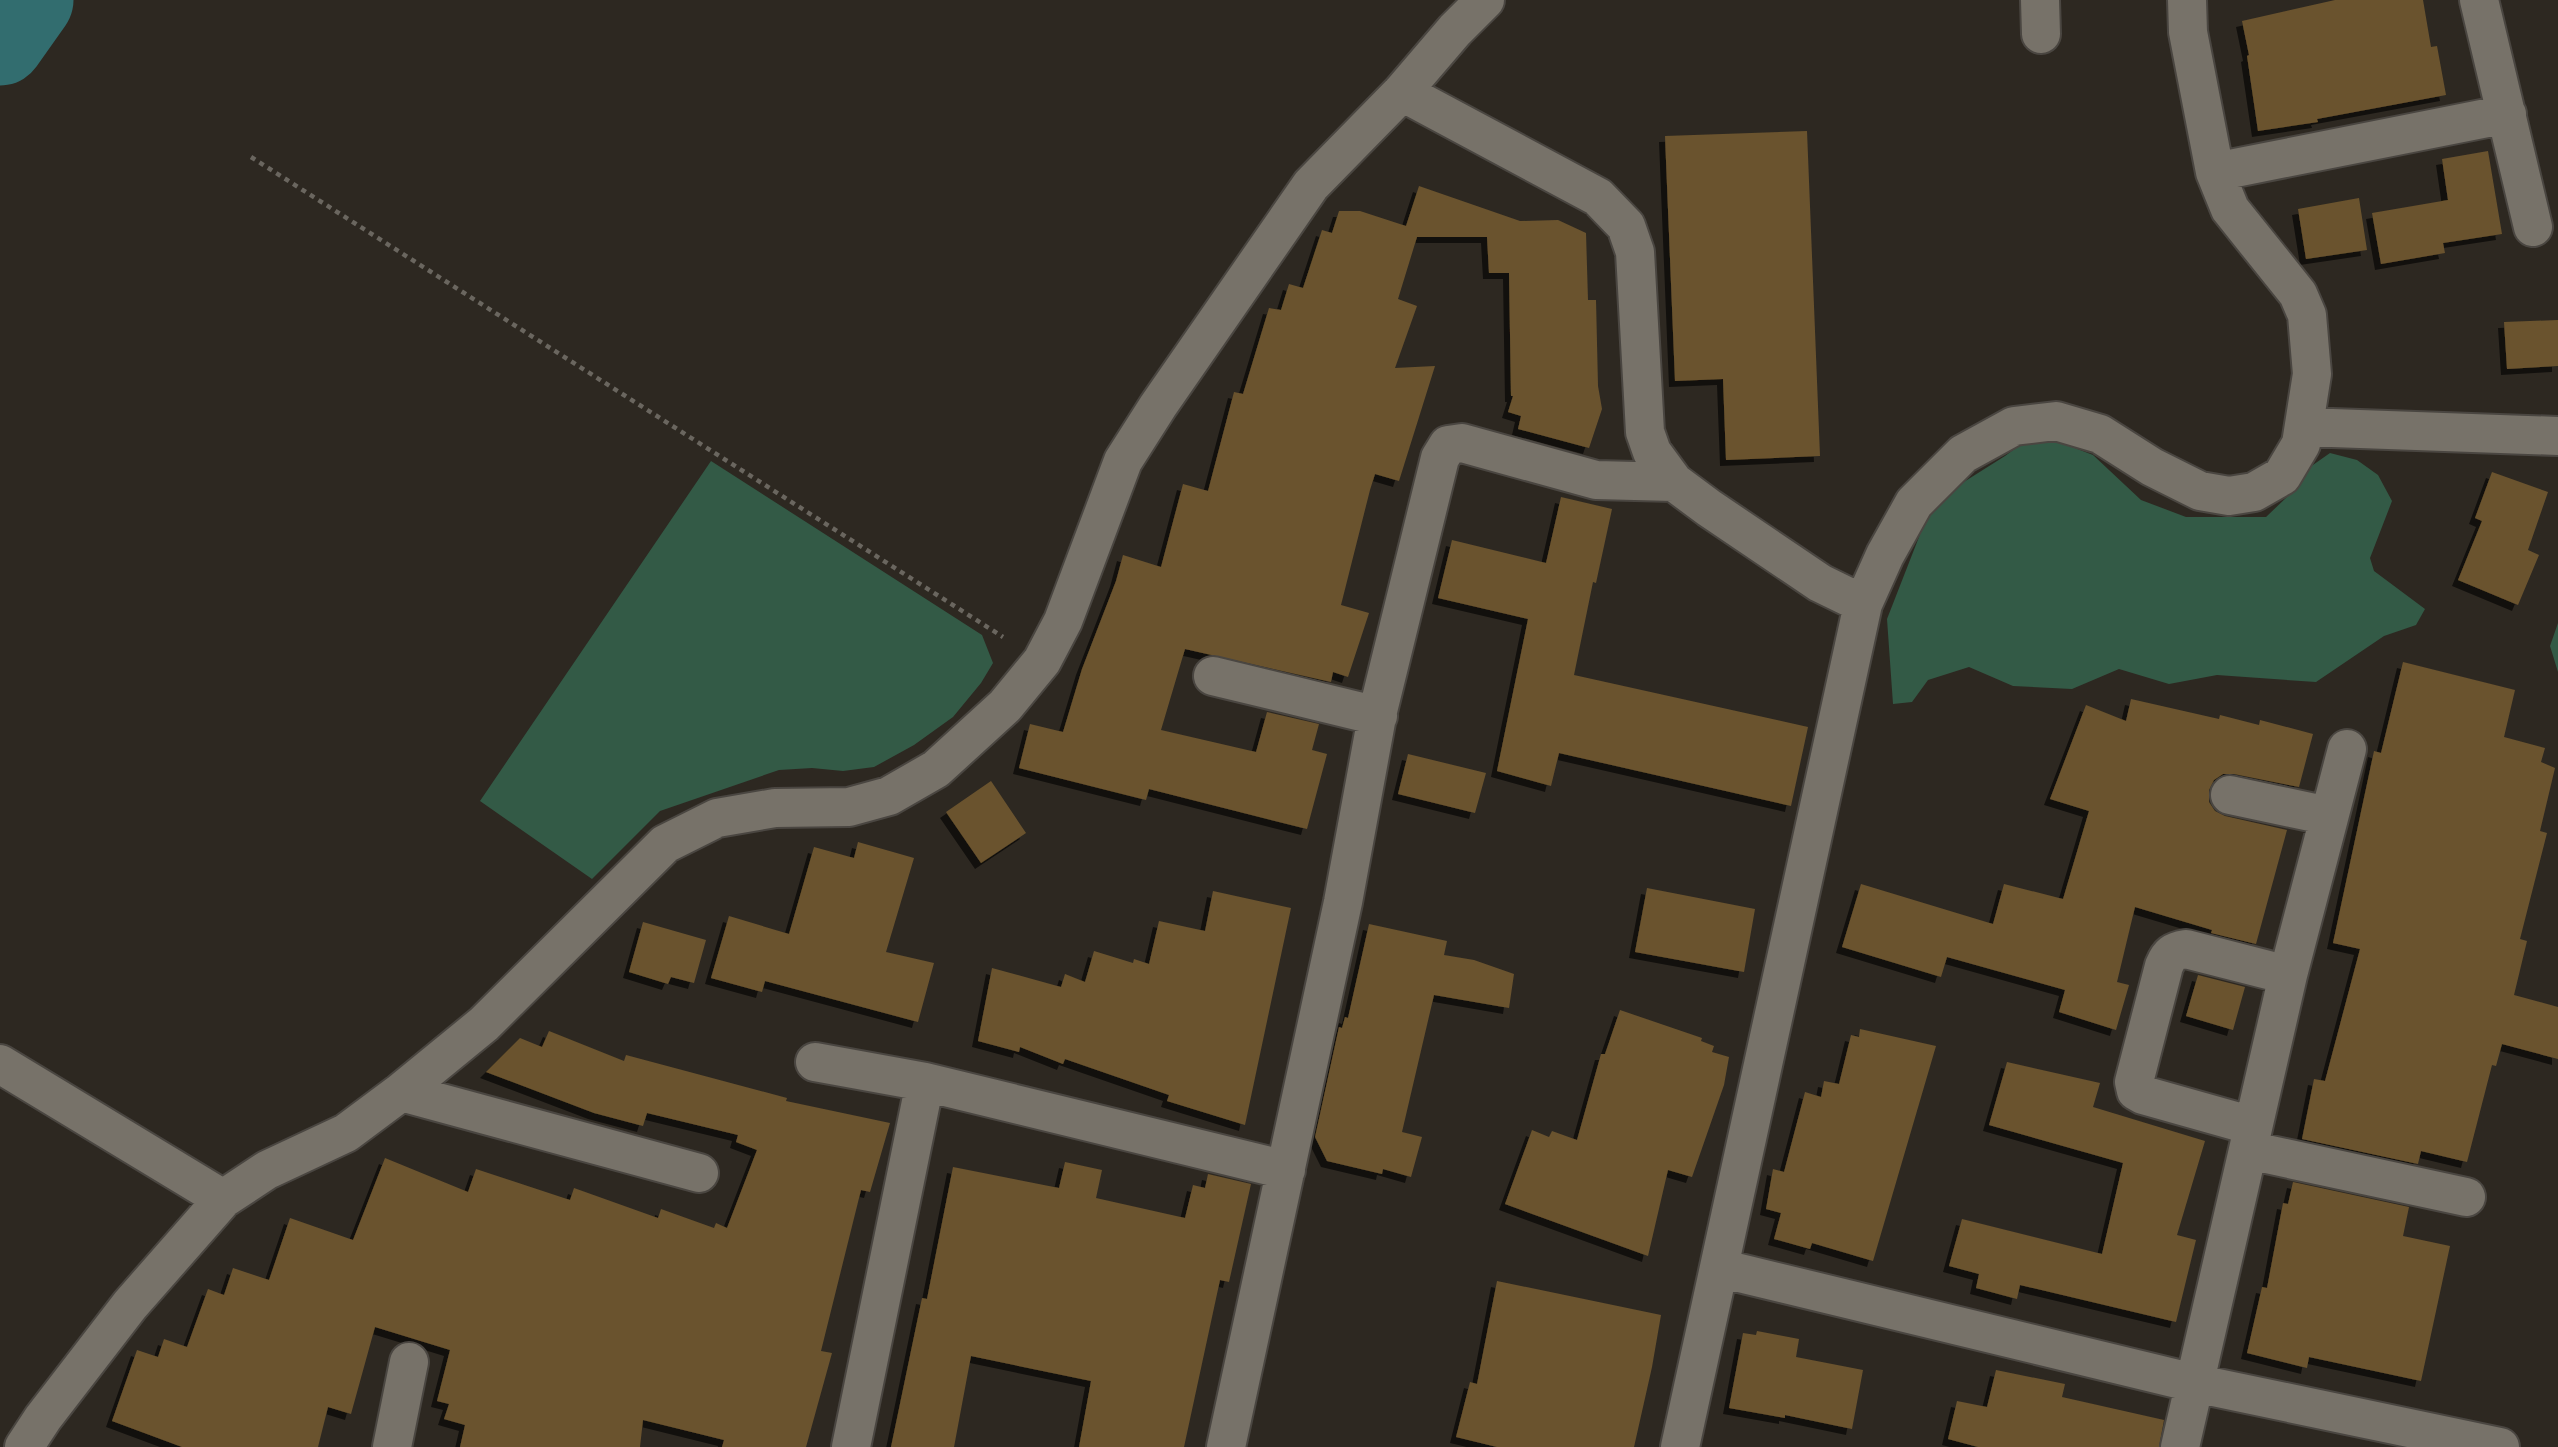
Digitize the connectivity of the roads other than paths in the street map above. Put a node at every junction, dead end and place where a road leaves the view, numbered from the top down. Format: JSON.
{"nodes":[{"id":1,"x":1485,"y":0,"type":"edge"},
{"id":2,"x":2187,"y":0,"type":"edge"},
{"id":3,"x":2479,"y":0,"type":"edge"},
{"id":4,"x":1402,"y":92,"type":"junction"},
{"id":5,"x":2507,"y":114,"type":"junction"},
{"id":6,"x":2215,"y":172,"type":"junction"},
{"id":7,"x":2533,"y":227,"type":"dead end"},
{"id":8,"x":2304,"y":427,"type":"junction"},
{"id":9,"x":2558,"y":436,"type":"edge"},
{"id":10,"x":1674,"y":482,"type":"junction"},
{"id":11,"x":1863,"y":604,"type":"junction"},
{"id":12,"x":1213,"y":676,"type":"dead end"},
{"id":13,"x":1378,"y":716,"type":"junction"},
{"id":14,"x":2347,"y":749,"type":"dead end"},
{"id":15,"x":2230,"y":795,"type":"dead end"},
{"id":16,"x":2329,"y":816,"type":"junction"},
{"id":17,"x":2288,"y":975,"type":"junction"},
{"id":18,"x":815,"y":1062,"type":"dead end"},
{"id":19,"x":0,"y":1064,"type":"edge"},
{"id":20,"x":925,"y":1082,"type":"junction"},
{"id":21,"x":401,"y":1092,"type":"junction"},
{"id":22,"x":2250,"y":1138,"type":"junction"},
{"id":23,"x":1286,"y":1170,"type":"junction"},
{"id":24,"x":699,"y":1173,"type":"dead end"},
{"id":25,"x":2466,"y":1197,"type":"dead end"},
{"id":26,"x":223,"y":1199,"type":"junction"},
{"id":27,"x":1719,"y":1268,"type":"junction"},
{"id":28,"x":409,"y":1362,"type":"dead end"},
{"id":29,"x":2194,"y":1383,"type":"junction"},
{"id":30,"x":24,"y":1447,"type":"edge"},
{"id":31,"x":392,"y":1447,"type":"edge"},
{"id":32,"x":852,"y":1447,"type":"edge"},
{"id":33,"x":1226,"y":1447,"type":"edge"},
{"id":34,"x":1680,"y":1447,"type":"edge"},
{"id":35,"x":2180,"y":1447,"type":"edge"},
{"id":36,"x":2500,"y":1447,"type":"edge"}],
"edges":[{"from":1,"to":4,"type":"street"},
{"from":2,"to":6,"type":"street"},
{"from":3,"to":5,"type":"street"},
{"from":4,"to":10,"type":"street"},
{"from":4,"to":21,"type":"street"},
{"from":5,"to":6,"type":"street"},
{"from":5,"to":7,"type":"street"},
{"from":6,"to":8,"type":"street"},
{"from":8,"to":9,"type":"street"},
{"from":8,"to":11,"type":"street"},
{"from":10,"to":11,"type":"street"},
{"from":10,"to":13,"type":"street"},
{"from":11,"to":27,"type":"street"},
{"from":12,"to":13,"type":"street"},
{"from":13,"to":23,"type":"street"},
{"from":14,"to":16,"type":"street"},
{"from":15,"to":16,"type":"street"},
{"from":16,"to":17,"type":"street"},
{"from":17,"to":22,"type":"street"},
{"from":17,"to":22,"type":"street"},
{"from":18,"to":20,"type":"street"},
{"from":19,"to":26,"type":"street"},
{"from":20,"to":23,"type":"street"},
{"from":20,"to":32,"type":"street"},
{"from":21,"to":24,"type":"street"},
{"from":21,"to":26,"type":"street"},
{"from":22,"to":25,"type":"street"},
{"from":22,"to":29,"type":"street"},
{"from":23,"to":33,"type":"street"},
{"from":26,"to":30,"type":"street"},
{"from":27,"to":29,"type":"street"},
{"from":27,"to":34,"type":"street"},
{"from":28,"to":31,"type":"street"},
{"from":29,"to":35,"type":"street"},
{"from":29,"to":36,"type":"street"}]}
